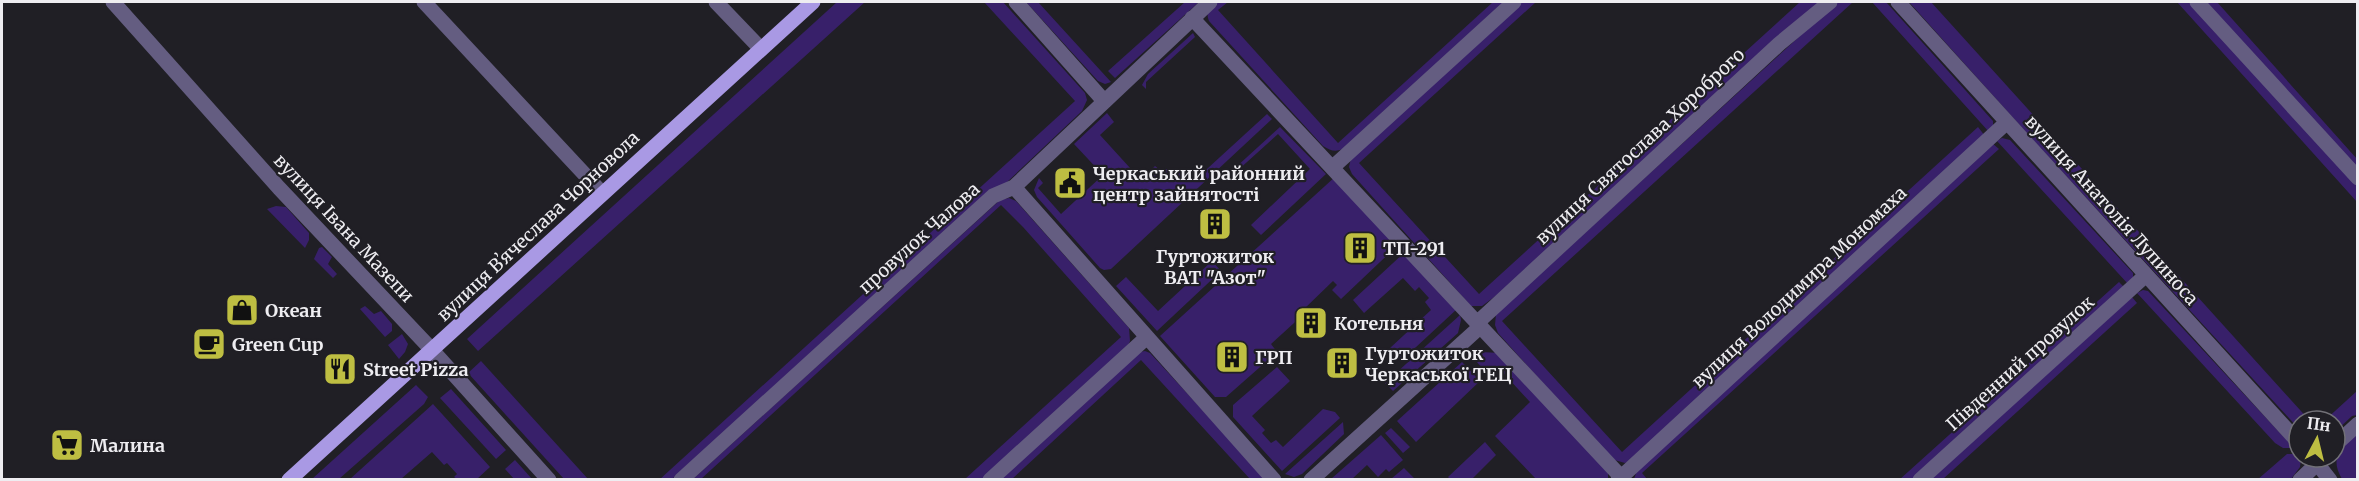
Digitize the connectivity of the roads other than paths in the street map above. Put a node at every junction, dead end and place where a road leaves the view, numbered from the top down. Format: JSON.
{"nodes":[{"id":1,"x":113,"y":2,"type":"edge"},
{"id":2,"x":423,"y":2,"type":"edge"},
{"id":3,"x":716,"y":2,"type":"edge"},
{"id":4,"x":813,"y":2,"type":"edge"},
{"id":5,"x":1016,"y":2,"type":"edge"},
{"id":6,"x":1210,"y":2,"type":"edge"},
{"id":7,"x":1514,"y":2,"type":"edge"},
{"id":8,"x":1830,"y":2,"type":"edge"},
{"id":9,"x":1898,"y":2,"type":"edge"},
{"id":10,"x":2197,"y":2,"type":"edge"},
{"id":11,"x":1192,"y":18,"type":"junction"},
{"id":12,"x":761,"y":49,"type":"junction"},
{"id":13,"x":1104,"y":101,"type":"junction"},
{"id":14,"x":2006,"y":123,"type":"junction"},
{"id":15,"x":1333,"y":167,"type":"junction"},
{"id":16,"x":2358,"y":178,"type":"edge"},
{"id":17,"x":1014,"y":187,"type":"junction"},
{"id":18,"x":602,"y":194,"type":"junction"},
{"id":19,"x":2145,"y":276,"type":"junction"},
{"id":20,"x":1479,"y":324,"type":"junction"},
{"id":21,"x":1147,"y":337,"type":"junction"},
{"id":22,"x":432,"y":350,"type":"junction"},
{"id":23,"x":2287,"y":430,"type":"edge"},
{"id":24,"x":1621,"y":479,"type":"edge"},
{"id":25,"x":289,"y":480,"type":"edge"},
{"id":26,"x":549,"y":480,"type":"edge"},
{"id":27,"x":681,"y":480,"type":"edge"},
{"id":28,"x":990,"y":480,"type":"edge"},
{"id":29,"x":1274,"y":480,"type":"edge"},
{"id":30,"x":1311,"y":480,"type":"edge"},
{"id":31,"x":1920,"y":480,"type":"edge"}],
"edges":[{"from":1,"to":22,"type":"street","name":"вулиця Івана Мазепи"},
{"from":2,"to":18,"type":"street"},
{"from":3,"to":12,"type":"street"},
{"from":4,"to":12,"type":"main road","name":"вулиця Вʼячеслава Чорновола"},
{"from":5,"to":13,"type":"street"},
{"from":6,"to":11,"type":"street","name":"провулок Чалова"},
{"from":7,"to":15,"type":"street"},
{"from":8,"to":20,"type":"street","name":"вулиця Святослава Хороброго"},
{"from":9,"to":14,"type":"street","name":"вулиця Анатолія Лупиноса"},
{"from":10,"to":16,"type":"street"},
{"from":11,"to":13,"type":"street","name":"провулок Чалова"},
{"from":11,"to":15,"type":"street"},
{"from":12,"to":18,"type":"main road","name":"вулиця Вʼячеслава Чорновола"},
{"from":13,"to":17,"type":"street","name":"провулок Чалова"},
{"from":14,"to":19,"type":"street","name":"вулиця Анатолія Лупиноса"},
{"from":14,"to":24,"type":"street","name":"вулиця Володимира Мономаха"},
{"from":15,"to":20,"type":"street"},
{"from":17,"to":21,"type":"street"},
{"from":17,"to":27,"type":"street","name":"провулок Чалова"},
{"from":18,"to":22,"type":"main road","name":"вулиця Вʼячеслава Чорновола"},
{"from":19,"to":23,"type":"street","name":"вулиця Анатолія Лупиноса"},
{"from":19,"to":31,"type":"street","name":"Південний провулок"},
{"from":20,"to":24,"type":"street"},
{"from":20,"to":30,"type":"street","name":"вулиця Святослава Хороброго"},
{"from":21,"to":28,"type":"street"},
{"from":21,"to":29,"type":"street"},
{"from":22,"to":25,"type":"main road","name":"вулиця Вʼячеслава Чорновола"},
{"from":22,"to":26,"type":"street","name":"вулиця Івана Мазепи"}]}
